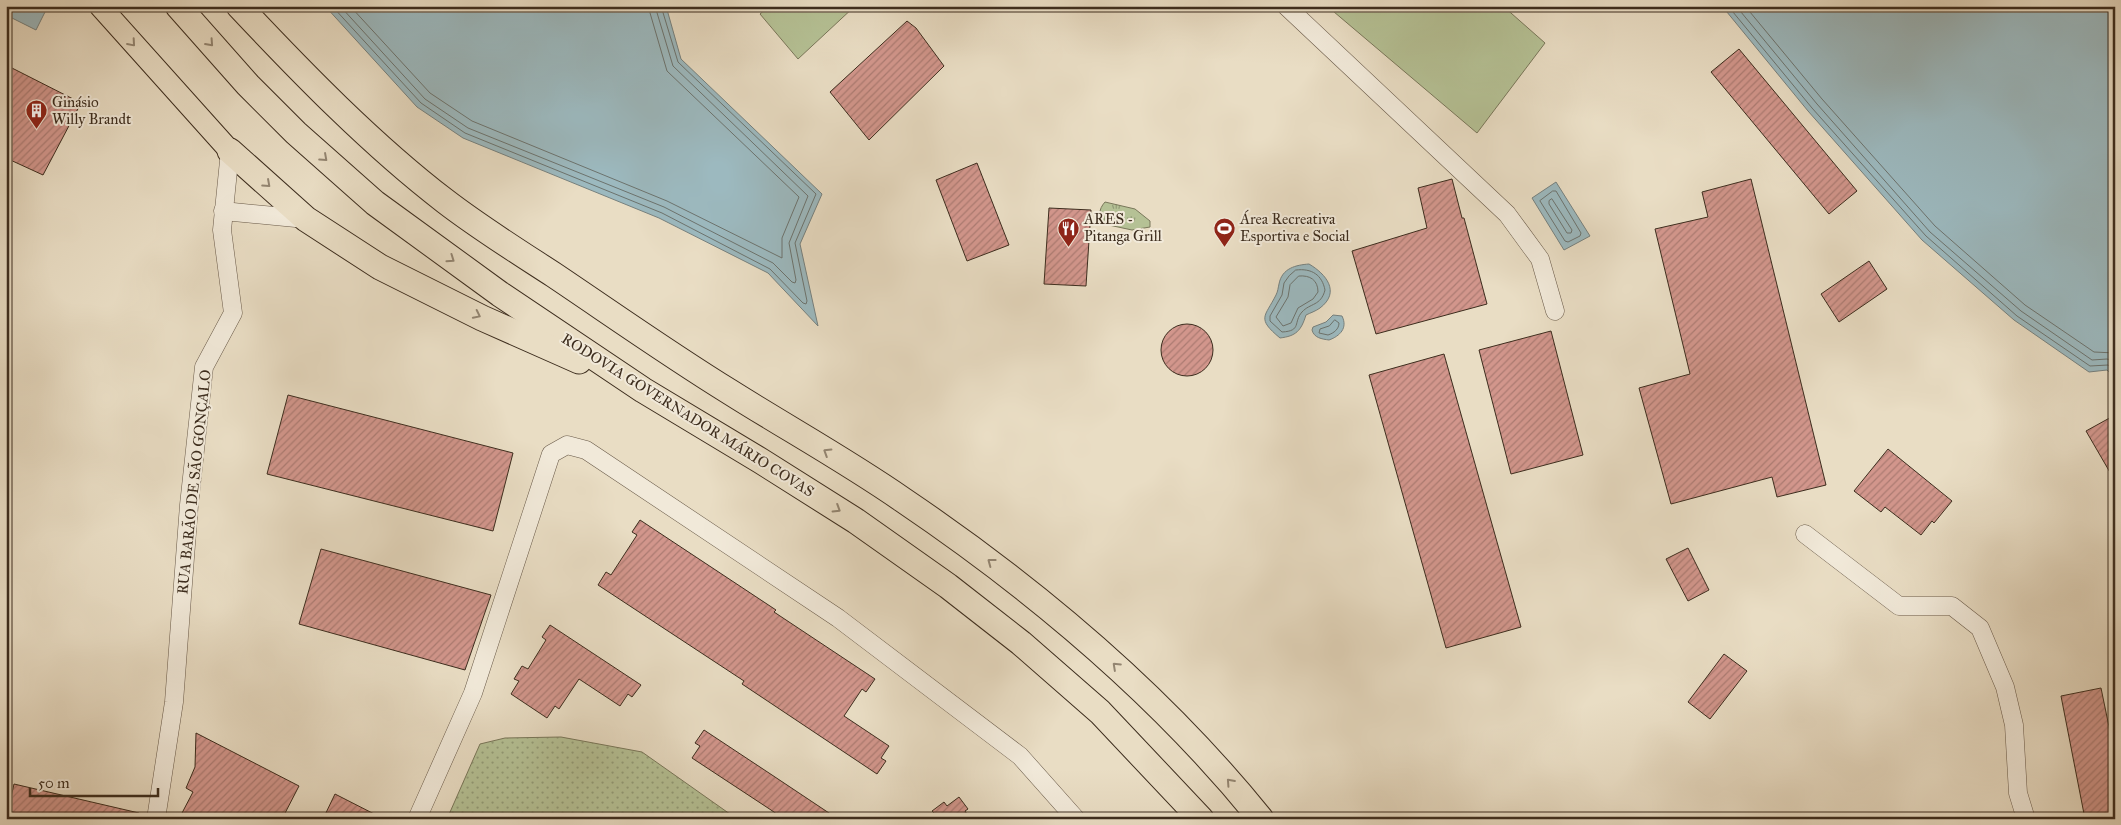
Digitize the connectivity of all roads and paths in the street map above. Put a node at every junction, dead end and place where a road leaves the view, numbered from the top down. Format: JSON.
{"nodes":[{"id":1,"x":100,"y":6,"type":"edge"},
{"id":2,"x":178,"y":6,"type":"edge"},
{"id":3,"x":239,"y":6,"type":"edge"},
{"id":4,"x":1286,"y":6,"type":"edge"},
{"id":5,"x":230,"y":151,"type":"junction"},
{"id":6,"x":223,"y":211,"type":"junction"},
{"id":7,"x":306,"y":219,"type":"junction"},
{"id":8,"x":1555,"y":310,"type":"dead end"},
{"id":9,"x":643,"y":390,"type":"junction"},
{"id":10,"x":1805,"y":534,"type":"dead end"},
{"id":11,"x":156,"y":819,"type":"edge"},
{"id":12,"x":417,"y":819,"type":"edge"},
{"id":13,"x":1076,"y":819,"type":"edge"},
{"id":14,"x":1201,"y":819,"type":"edge"},
{"id":15,"x":1262,"y":819,"type":"edge"},
{"id":16,"x":2026,"y":819,"type":"edge"}],
"edges":[{"from":1,"to":5,"type":"main road","one_way":true},
{"from":2,"to":9,"type":"highway","name":"RODOVIA GOVERNADOR MÁRIO COVAS","one_way":true},
{"from":15,"to":3,"type":"highway","one_way":true},
{"from":4,"to":8,"type":"street"},
{"from":5,"to":6,"type":"street","name":"RUA BARÃO DE SÃO GONÇALO"},
{"from":5,"to":7,"type":"highway","one_way":true},
{"from":6,"to":7,"type":"street"},
{"from":6,"to":11,"type":"street","name":"RUA BARÃO DE SÃO GONÇALO"},
{"from":7,"to":9,"type":"highway","one_way":true},
{"from":9,"to":14,"type":"highway","name":"RODOVIA GOVERNADOR MÁRIO COVAS","one_way":true},
{"from":10,"to":16,"type":"street"},
{"from":12,"to":13,"type":"street"}]}
